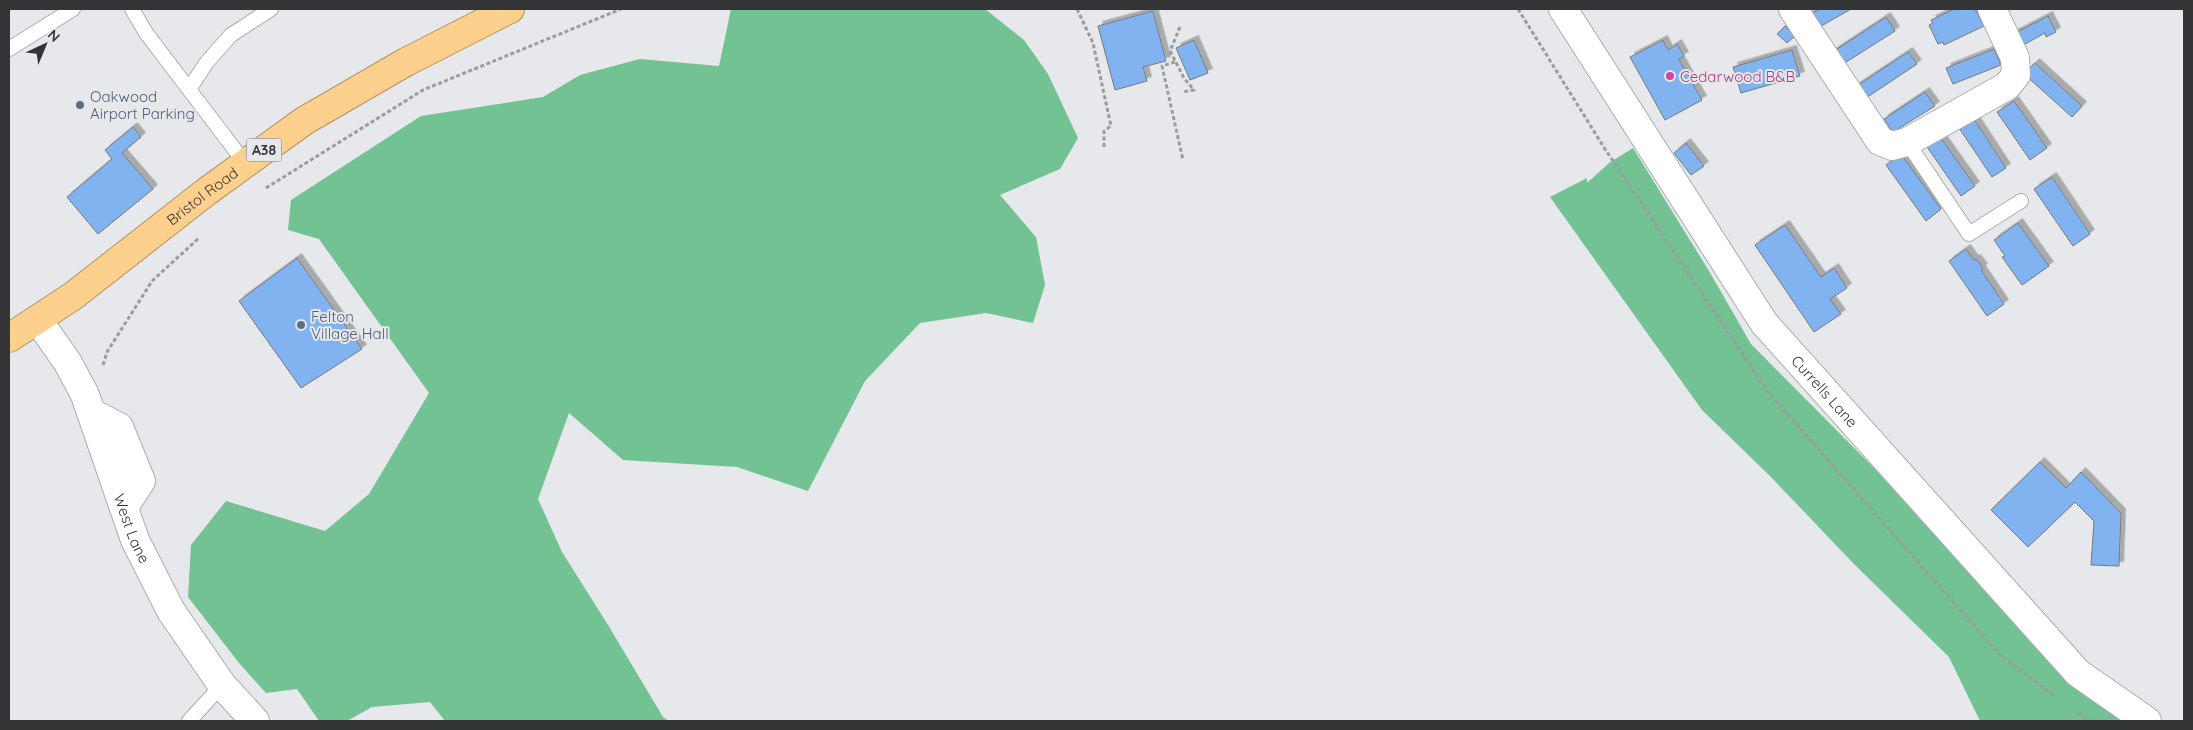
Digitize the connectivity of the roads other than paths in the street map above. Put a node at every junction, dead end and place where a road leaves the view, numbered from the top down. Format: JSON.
{"nodes":[{"id":1,"x":73,"y":9,"type":"edge"},
{"id":2,"x":132,"y":9,"type":"edge"},
{"id":3,"x":271,"y":9,"type":"edge"},
{"id":4,"x":510,"y":9,"type":"edge"},
{"id":5,"x":1563,"y":9,"type":"edge"},
{"id":6,"x":1793,"y":9,"type":"edge"},
{"id":7,"x":1992,"y":9,"type":"edge"},
{"id":8,"x":9,"y":49,"type":"edge"},
{"id":9,"x":189,"y":89,"type":"junction"},
{"id":10,"x":1907,"y":142,"type":"junction"},
{"id":11,"x":245,"y":164,"type":"junction"},
{"id":12,"x":2021,"y":202,"type":"dead end"},
{"id":13,"x":38,"y":320,"type":"junction"},
{"id":14,"x":9,"y":338,"type":"edge"},
{"id":15,"x":222,"y":685,"type":"junction"},
{"id":16,"x":189,"y":721,"type":"edge"},
{"id":17,"x":255,"y":721,"type":"edge"},
{"id":18,"x":2147,"y":721,"type":"edge"}],
"edges":[{"from":1,"to":8,"type":"lane"},
{"from":2,"to":9,"type":"lane"},
{"from":3,"to":9,"type":"lane"},
{"from":4,"to":11,"type":"highway","name":"Bristol Road","number":"A38"},
{"from":5,"to":18,"type":"street","name":"Currells Lane"},
{"from":6,"to":10,"type":"street"},
{"from":7,"to":10,"type":"street"},
{"from":9,"to":11,"type":"lane"},
{"from":10,"to":12,"type":"lane"},
{"from":11,"to":13,"type":"highway","name":"Bristol Road","number":"A38"},
{"from":13,"to":14,"type":"highway","name":"Bristol Road","number":"A38"},
{"from":13,"to":15,"type":"street","name":"West Lane"},
{"from":15,"to":16,"type":"lane"},
{"from":15,"to":17,"type":"street","name":"West Lane"}]}
